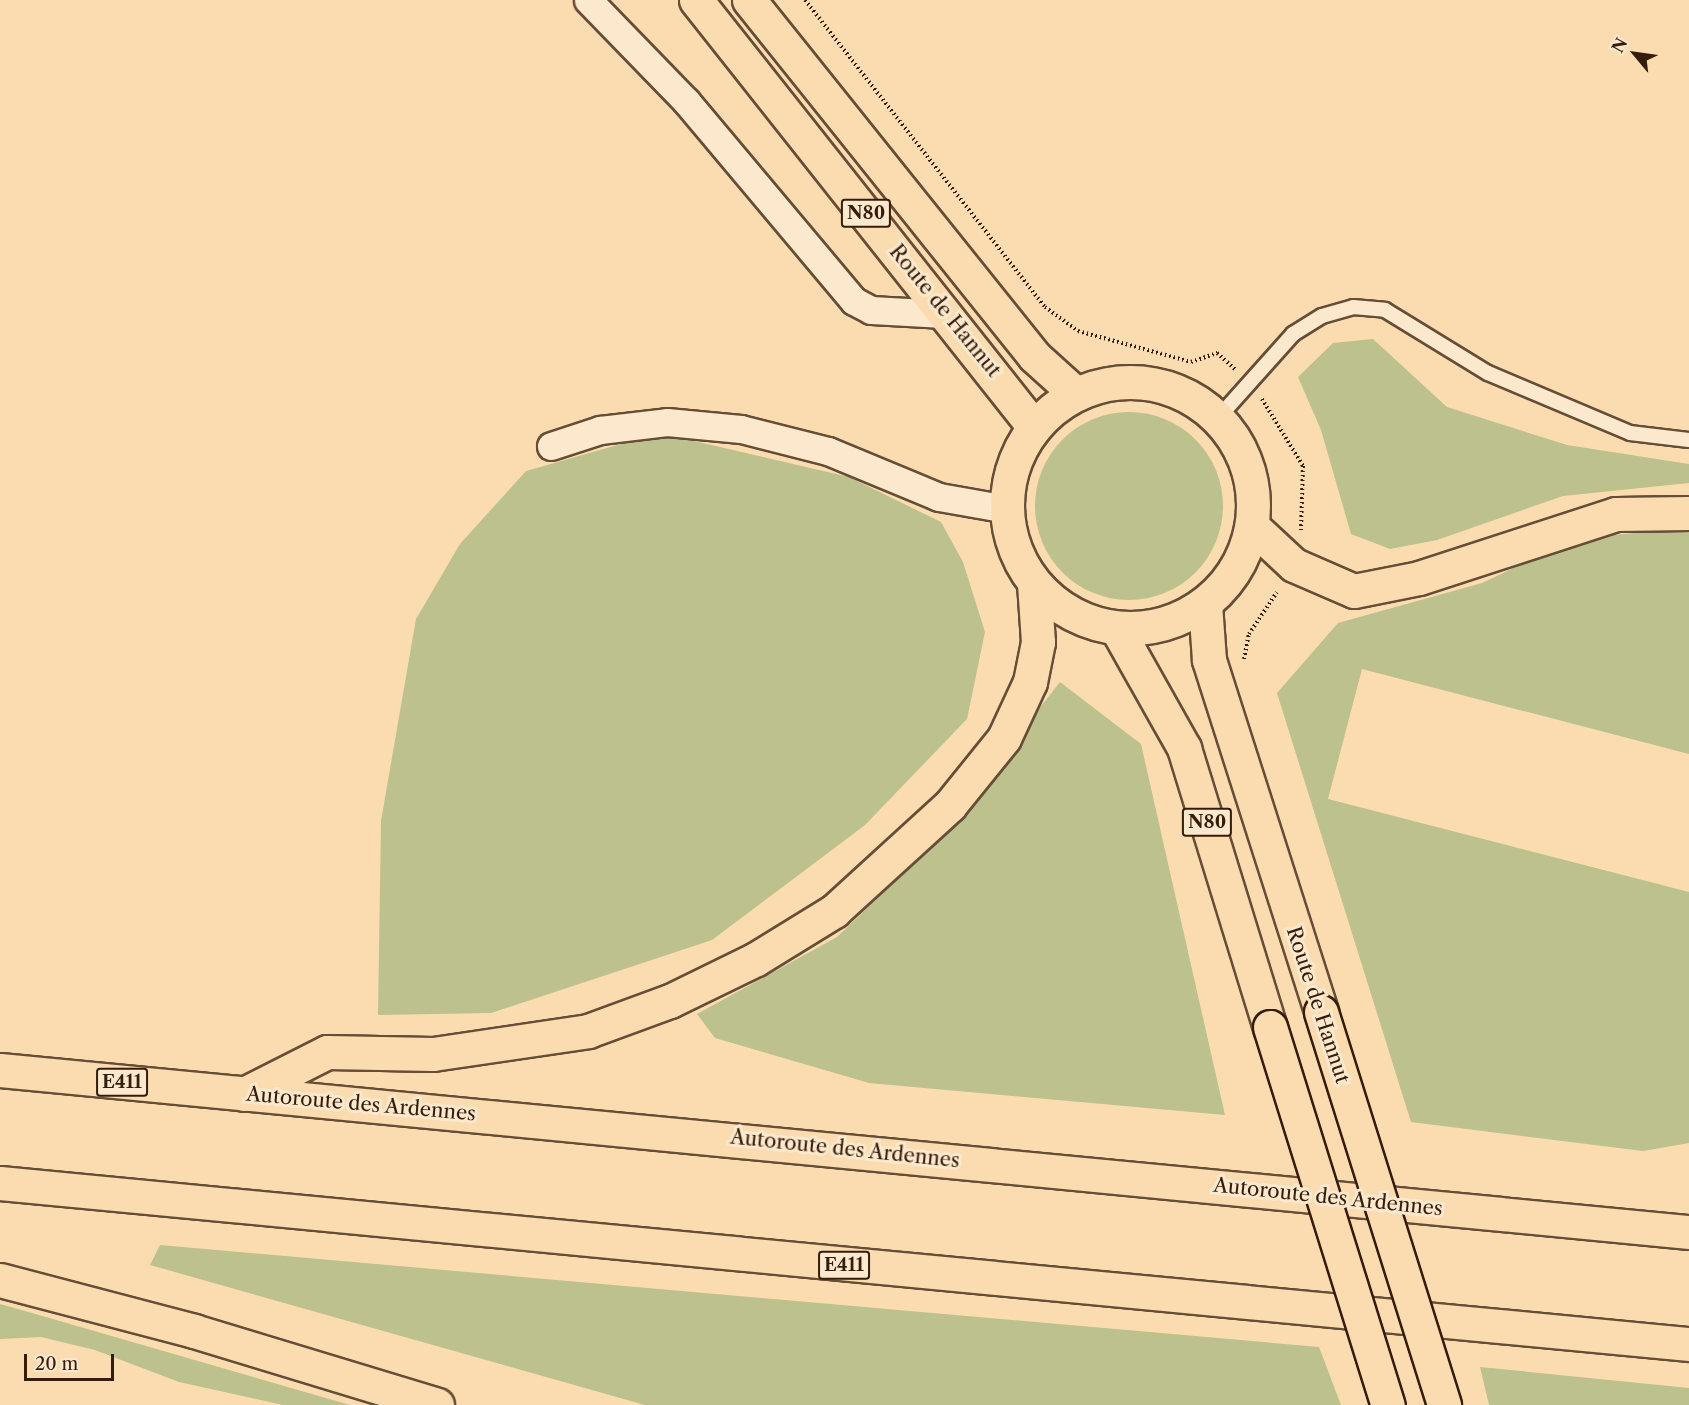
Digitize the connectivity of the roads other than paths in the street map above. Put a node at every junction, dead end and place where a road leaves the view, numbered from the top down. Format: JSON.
{"nodes":[{"id":1,"x":588,"y":0,"type":"edge"},
{"id":2,"x":696,"y":0,"type":"edge"},
{"id":3,"x":749,"y":0,"type":"edge"},
{"id":4,"x":944,"y":314,"type":"junction"},
{"id":5,"x":1076,"y":394,"type":"junction"},
{"id":6,"x":1218,"y":418,"type":"junction"},
{"id":7,"x":1034,"y":427,"type":"junction"},
{"id":8,"x":1689,"y":440,"type":"edge"},
{"id":9,"x":551,"y":446,"type":"dead end"},
{"id":10,"x":1007,"y":509,"type":"junction"},
{"id":11,"x":1689,"y":513,"type":"edge"},
{"id":12,"x":1252,"y":526,"type":"junction"},
{"id":13,"x":1034,"y":584,"type":"junction"},
{"id":14,"x":1205,"y":604,"type":"junction"},
{"id":15,"x":1117,"y":629,"type":"junction"},
{"id":16,"x":0,"y":1070,"type":"edge"},
{"id":17,"x":244,"y":1094,"type":"junction"},
{"id":18,"x":0,"y":1183,"type":"edge"},
{"id":19,"x":1689,"y":1232,"type":"edge"},
{"id":20,"x":0,"y":1280,"type":"edge"},
{"id":21,"x":1689,"y":1344,"type":"edge"},
{"id":22,"x":437,"y":1405,"type":"edge"},
{"id":23,"x":1388,"y":1405,"type":"edge"},
{"id":24,"x":1444,"y":1405,"type":"edge"}],
"edges":[{"from":1,"to":4,"type":"street"},
{"from":2,"to":4,"type":"main road","name":"Route de Hannut","number":"N80"},
{"from":3,"to":5,"type":"main road","name":"Route de Hannut","number":"N80"},
{"from":4,"to":7,"type":"main road","name":"Route de Hannut","number":"N80"},
{"from":5,"to":6,"type":"main road"},
{"from":5,"to":7,"type":"main road"},
{"from":6,"to":8,"type":"lane"},
{"from":6,"to":12,"type":"main road"},
{"from":7,"to":10,"type":"main road"},
{"from":9,"to":10,"type":"street"},
{"from":10,"to":13,"type":"main road"},
{"from":11,"to":12,"type":"main road"},
{"from":12,"to":14,"type":"main road"},
{"from":13,"to":15,"type":"main road"},
{"from":13,"to":17,"type":"main road"},
{"from":14,"to":15,"type":"main road"},
{"from":14,"to":24,"type":"main road","name":"Route de Hannut","number":"N80","bridge":true},
{"from":15,"to":23,"type":"main road","number":"N80","bridge":true},
{"from":16,"to":17,"type":"main road","name":"Autoroute des Ardennes","number":"E411"},
{"from":17,"to":19,"type":"main road","name":"Autoroute des Ardennes","number":"E411"},
{"from":18,"to":21,"type":"main road","number":"E411"},
{"from":20,"to":22,"type":"main road"}]}
